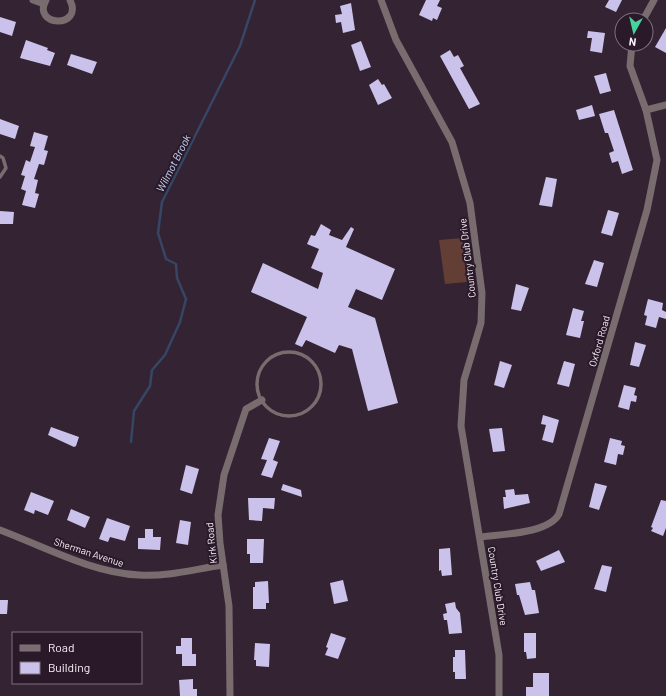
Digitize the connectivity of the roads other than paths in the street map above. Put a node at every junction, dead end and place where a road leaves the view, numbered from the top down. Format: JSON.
{"nodes":[{"id":1,"x":33,"y":0,"type":"edge"},
{"id":2,"x":70,"y":0,"type":"edge"},
{"id":3,"x":381,"y":0,"type":"edge"},
{"id":4,"x":654,"y":0,"type":"edge"},
{"id":5,"x":45,"y":2,"type":"edge"},
{"id":6,"x":647,"y":12,"type":"edge"},
{"id":7,"x":631,"y":52,"type":"edge"},
{"id":8,"x":666,"y":105,"type":"edge"},
{"id":9,"x":646,"y":110,"type":"junction"},
{"id":10,"x":0,"y":156,"type":"edge"},
{"id":11,"x":0,"y":177,"type":"edge"},
{"id":12,"x":262,"y":400,"type":"junction"},
{"id":13,"x":0,"y":530,"type":"edge"},
{"id":14,"x":480,"y":537,"type":"junction"},
{"id":15,"x":223,"y":565,"type":"junction"},
{"id":16,"x":230,"y":696,"type":"edge"},
{"id":17,"x":499,"y":696,"type":"edge"}],
"edges":[{"from":1,"to":5,"type":"street"},
{"from":2,"to":5,"type":"street"},
{"from":3,"to":14,"type":"street","name":"Country Club Drive"},
{"from":4,"to":6,"type":"street"},
{"from":7,"to":9,"type":"street","name":"Oxford Road"},
{"from":8,"to":9,"type":"street"},
{"from":9,"to":14,"type":"street","name":"Oxford Road"},
{"from":10,"to":11,"type":"lane"},
{"from":12,"to":12,"type":"lane"},
{"from":12,"to":15,"type":"street","name":"Kirk Road"},
{"from":13,"to":15,"type":"street","name":"Sherman Avenue"},
{"from":14,"to":17,"type":"street","name":"Country Club Drive"},
{"from":15,"to":16,"type":"street","name":"Kirk Road"}]}
